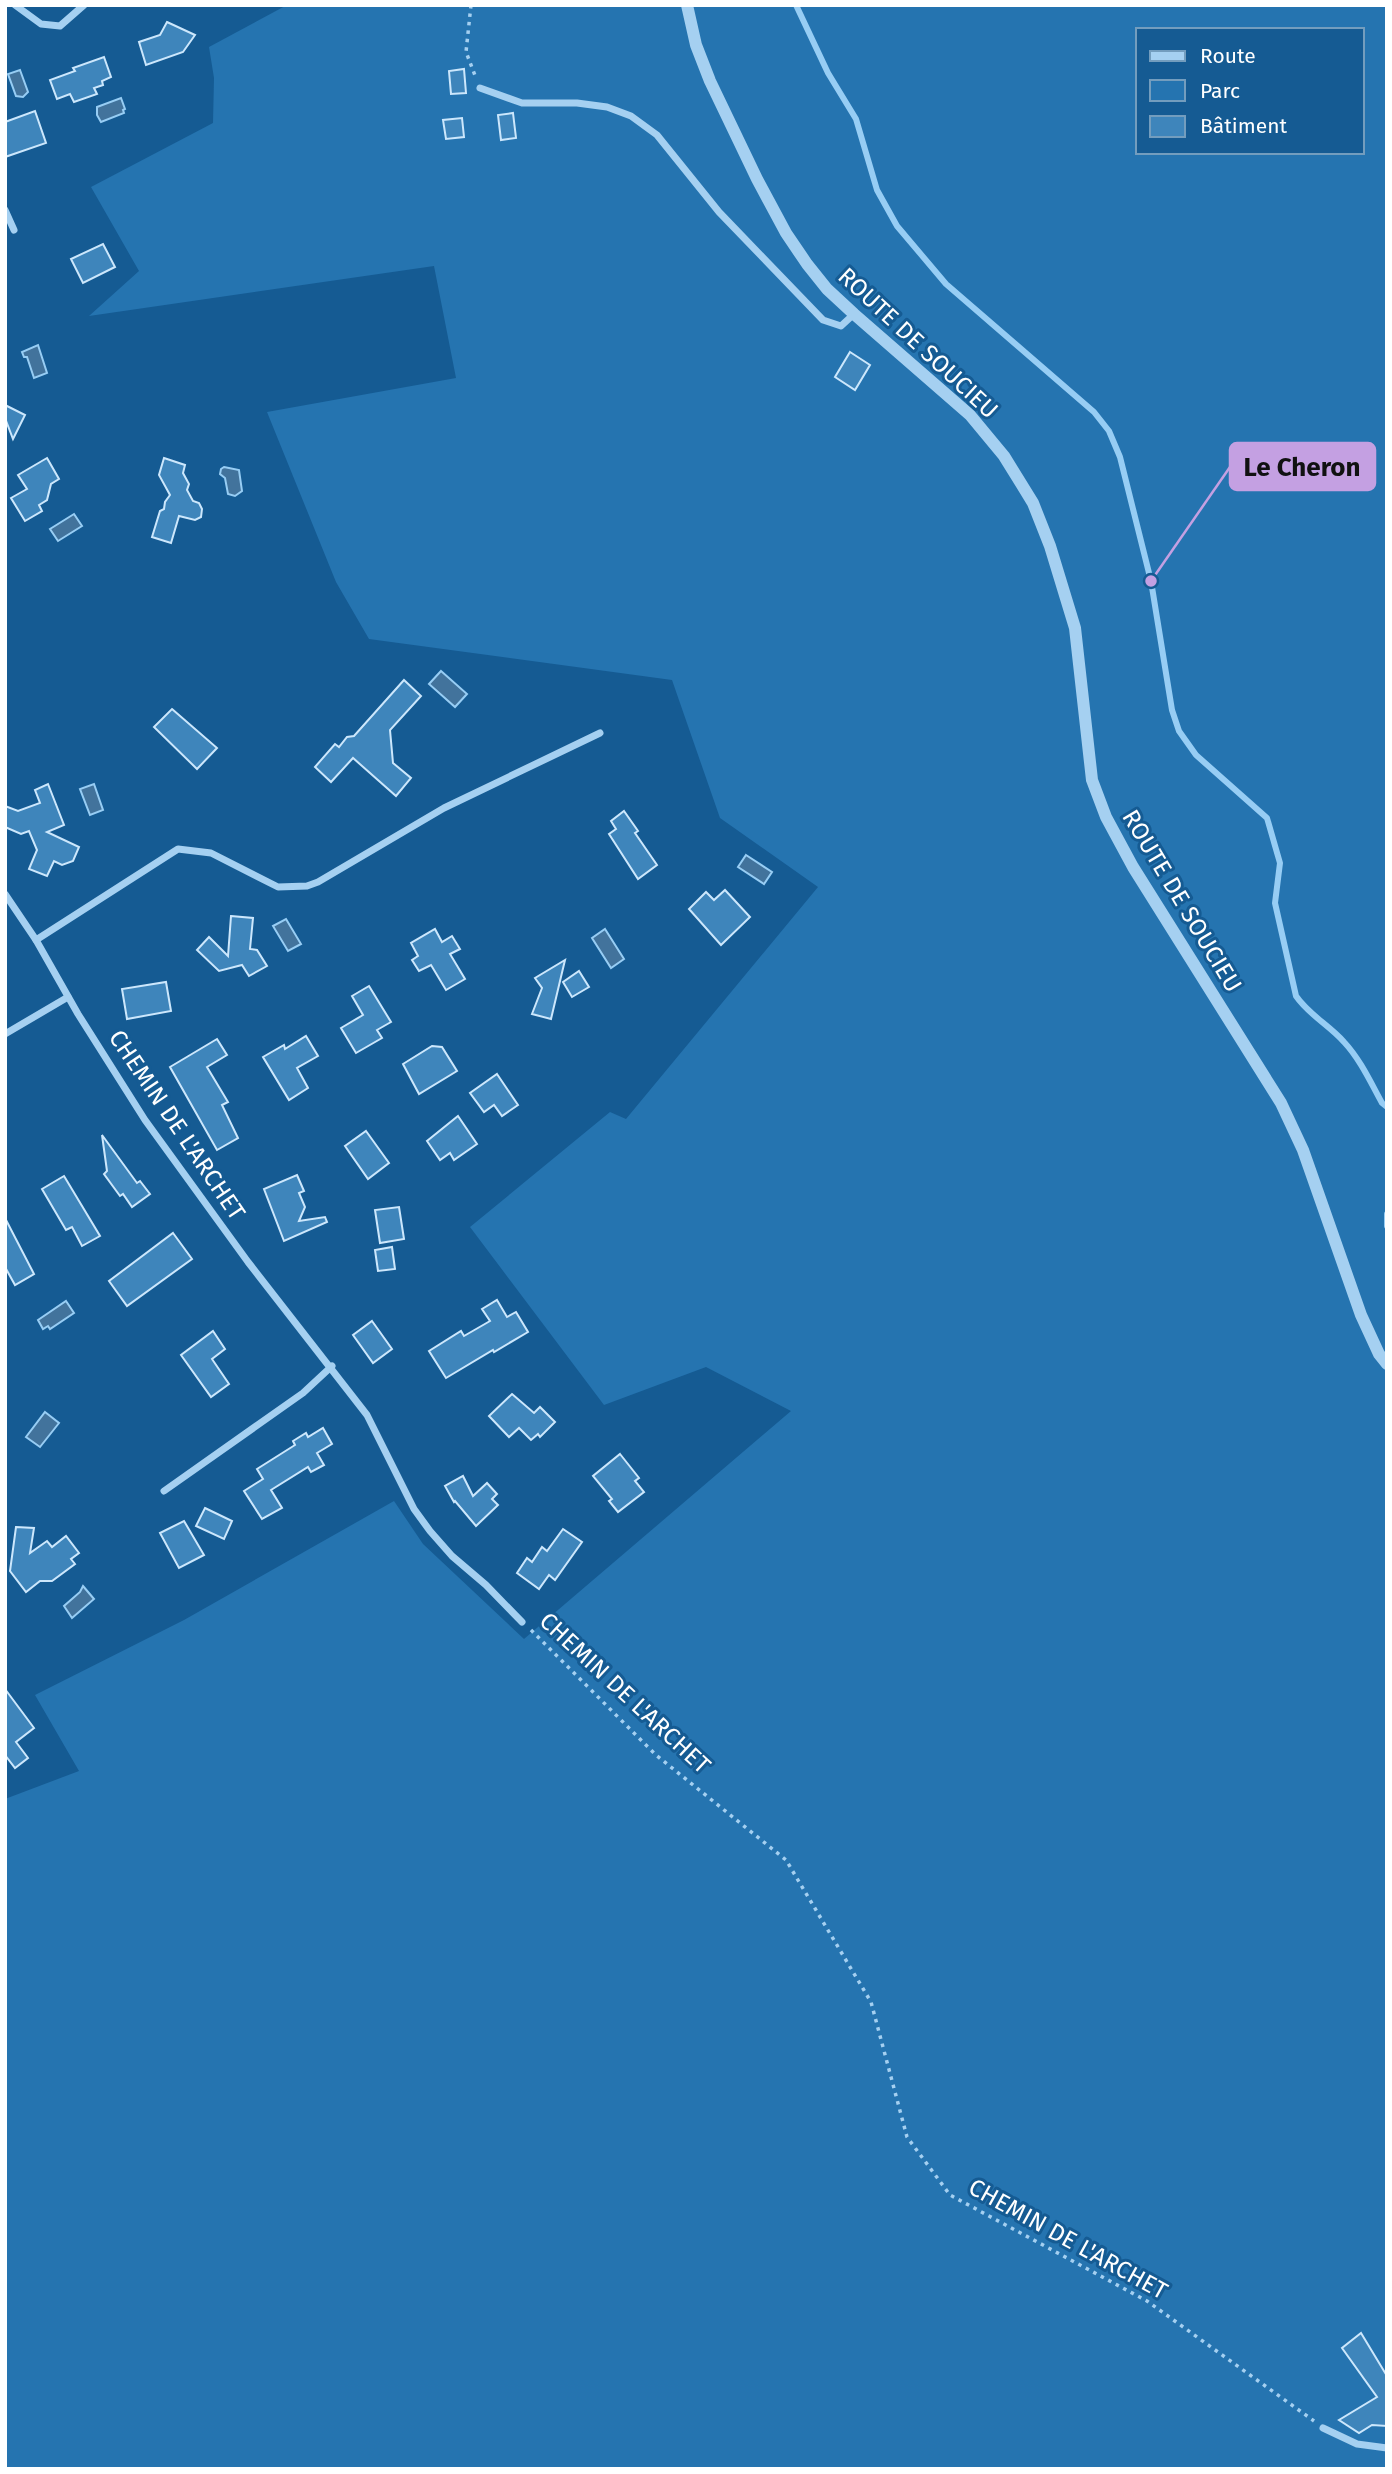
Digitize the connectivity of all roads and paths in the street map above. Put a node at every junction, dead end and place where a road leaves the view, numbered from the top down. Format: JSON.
{"nodes":[{"id":1,"x":15,"y":5,"type":"edge"},
{"id":2,"x":83,"y":5,"type":"edge"},
{"id":3,"x":471,"y":5,"type":"edge"},
{"id":4,"x":687,"y":5,"type":"edge"},
{"id":5,"x":480,"y":88,"type":"joint"},
{"id":6,"x":5,"y":210,"type":"edge"},
{"id":7,"x":14,"y":230,"type":"dead end"},
{"id":8,"x":853,"y":314,"type":"junction"},
{"id":9,"x":600,"y":733,"type":"dead end"},
{"id":10,"x":5,"y":894,"type":"edge"},
{"id":11,"x":36,"y":940,"type":"junction"},
{"id":12,"x":68,"y":997,"type":"junction"},
{"id":13,"x":5,"y":1034,"type":"edge"},
{"id":14,"x":1387,"y":1364,"type":"edge"},
{"id":15,"x":331,"y":1366,"type":"junction"},
{"id":16,"x":164,"y":1491,"type":"dead end"},
{"id":17,"x":522,"y":1622,"type":"joint"},
{"id":18,"x":1323,"y":2428,"type":"joint"},
{"id":19,"x":1387,"y":2448,"type":"edge"}],
"edges":[{"from":1,"to":2,"type":"street"},
{"from":3,"to":5,"type":"path"},
{"from":4,"to":8,"type":"street","name":"ROUTE DE SOUCIEU"},
{"from":5,"to":8,"type":"street"},
{"from":6,"to":7,"type":"street"},
{"from":8,"to":14,"type":"street","name":"ROUTE DE SOUCIEU"},
{"from":9,"to":11,"type":"street"},
{"from":10,"to":11,"type":"street","name":"CHEMIN DE L'ARCHET"},
{"from":11,"to":12,"type":"street","name":"CHEMIN DE L'ARCHET"},
{"from":12,"to":13,"type":"street"},
{"from":12,"to":15,"type":"street","name":"CHEMIN DE L'ARCHET"},
{"from":15,"to":16,"type":"street"},
{"from":15,"to":17,"type":"street","name":"CHEMIN DE L'ARCHET"},
{"from":17,"to":18,"type":"path","name":"CHEMIN DE L'ARCHET"},
{"from":18,"to":19,"type":"street"}]}
